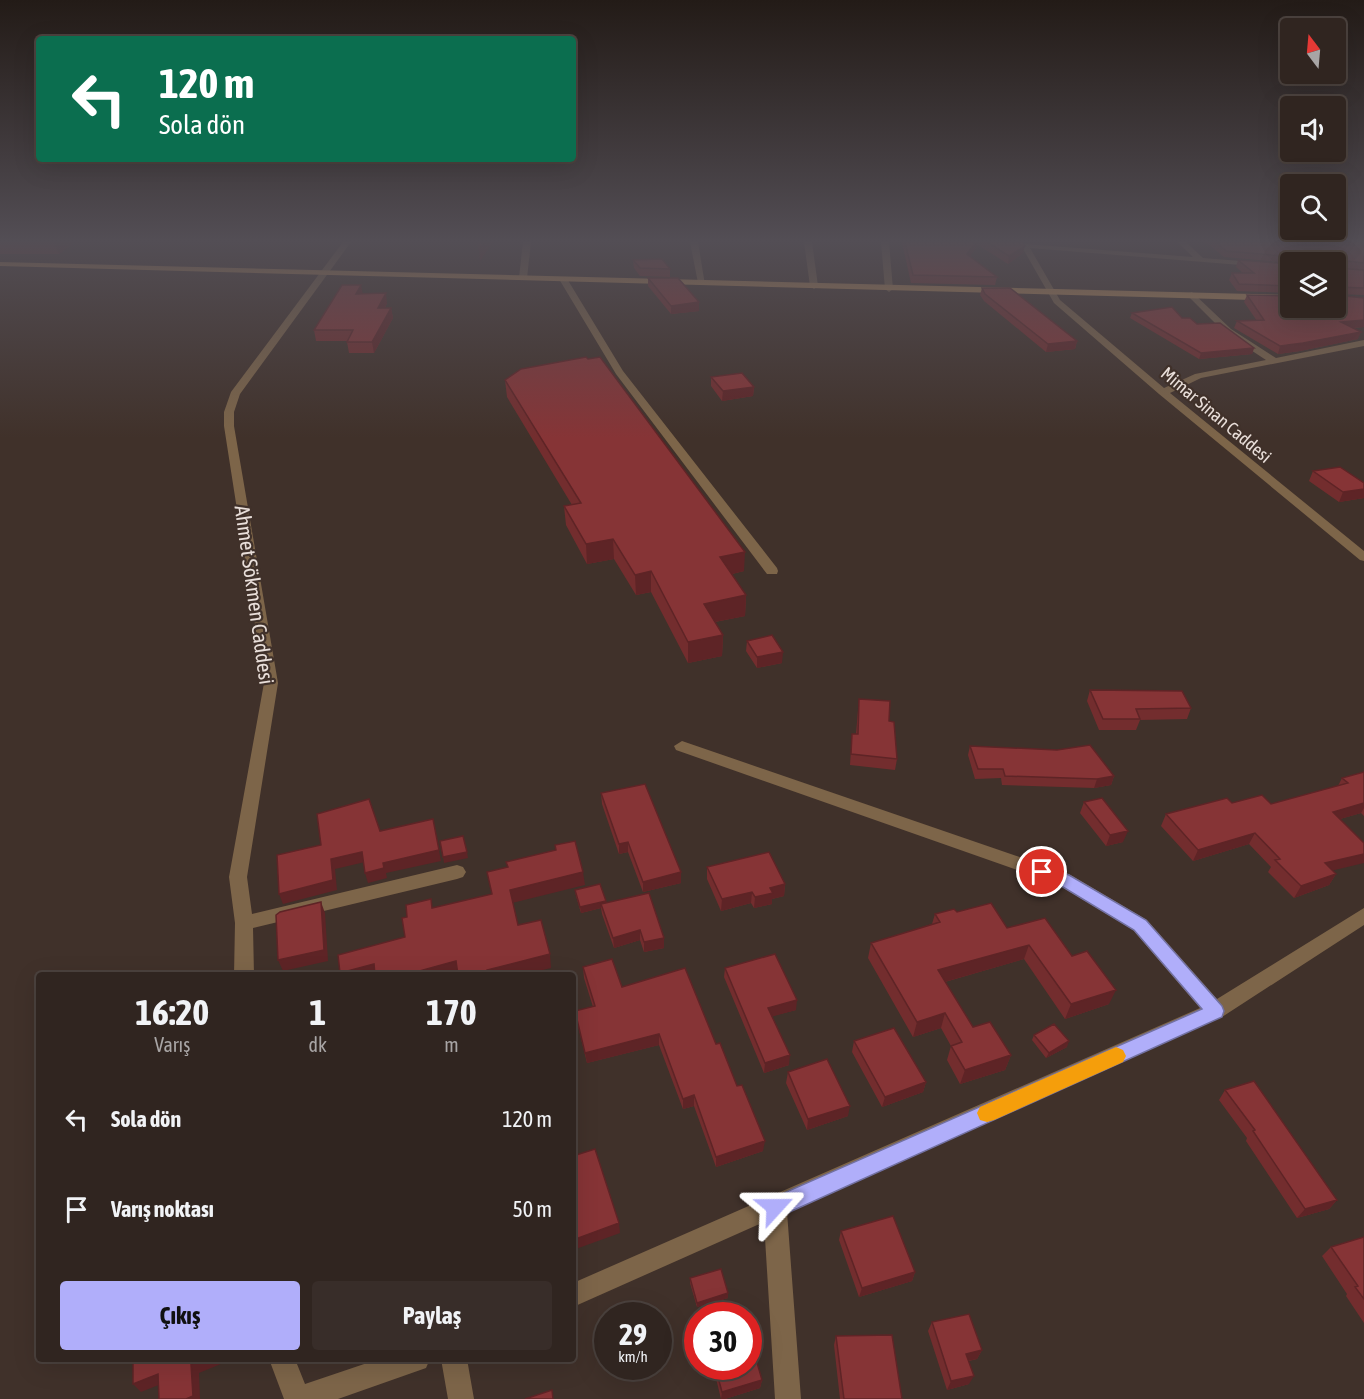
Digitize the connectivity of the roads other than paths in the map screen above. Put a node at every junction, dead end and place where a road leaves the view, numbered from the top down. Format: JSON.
{"nodes":[{"id":1,"x":298,"y":307,"type":"edge"},
{"id":2,"x":580,"y":307,"type":"edge"},
{"id":3,"x":1064,"y":307,"type":"edge"},
{"id":4,"x":1203,"y":307,"type":"edge"},
{"id":5,"x":1364,"y":343,"type":"edge"},
{"id":6,"x":1272,"y":359,"type":"junction"},
{"id":7,"x":1163,"y":392,"type":"junction"},
{"id":8,"x":1364,"y":557,"type":"edge"},
{"id":9,"x":772,"y":571,"type":"dead end"},
{"id":10,"x":681,"y":746,"type":"dead end"},
{"id":11,"x":457,"y":872,"type":"dead end"},
{"id":12,"x":1364,"y":915,"type":"edge"},
{"id":13,"x":243,"y":923,"type":"junction"},
{"id":14,"x":244,"y":972,"type":"edge"},
{"id":15,"x":1215,"y":1011,"type":"junction"},
{"id":16,"x":775,"y":1207,"type":"junction"},
{"id":17,"x":576,"y":1294,"type":"edge"},
{"id":18,"x":283,"y":1362,"type":"edge"},
{"id":19,"x":408,"y":1362,"type":"edge"},
{"id":20,"x":455,"y":1362,"type":"edge"},
{"id":21,"x":298,"y":1399,"type":"edge"},
{"id":22,"x":461,"y":1399,"type":"edge"},
{"id":23,"x":788,"y":1399,"type":"edge"}],
"edges":[{"from":1,"to":13,"type":"street","name":"Ahmet Sökmen Caddesi"},
{"from":2,"to":9,"type":"street"},
{"from":3,"to":7,"type":"street","name":"Mimar Sinan Caddesi"},
{"from":4,"to":6,"type":"street"},
{"from":5,"to":6,"type":"street"},
{"from":6,"to":7,"type":"street"},
{"from":7,"to":8,"type":"street","name":"Mimar Sinan Caddesi"},
{"from":10,"to":15,"type":"street"},
{"from":11,"to":13,"type":"street"},
{"from":12,"to":15,"type":"street"},
{"from":13,"to":14,"type":"street","name":"Ahmet Sökmen Caddesi"},
{"from":15,"to":16,"type":"street"},
{"from":16,"to":17,"type":"street"},
{"from":16,"to":23,"type":"street"},
{"from":18,"to":21,"type":"street"},
{"from":19,"to":21,"type":"street"},
{"from":20,"to":22,"type":"street"}]}
